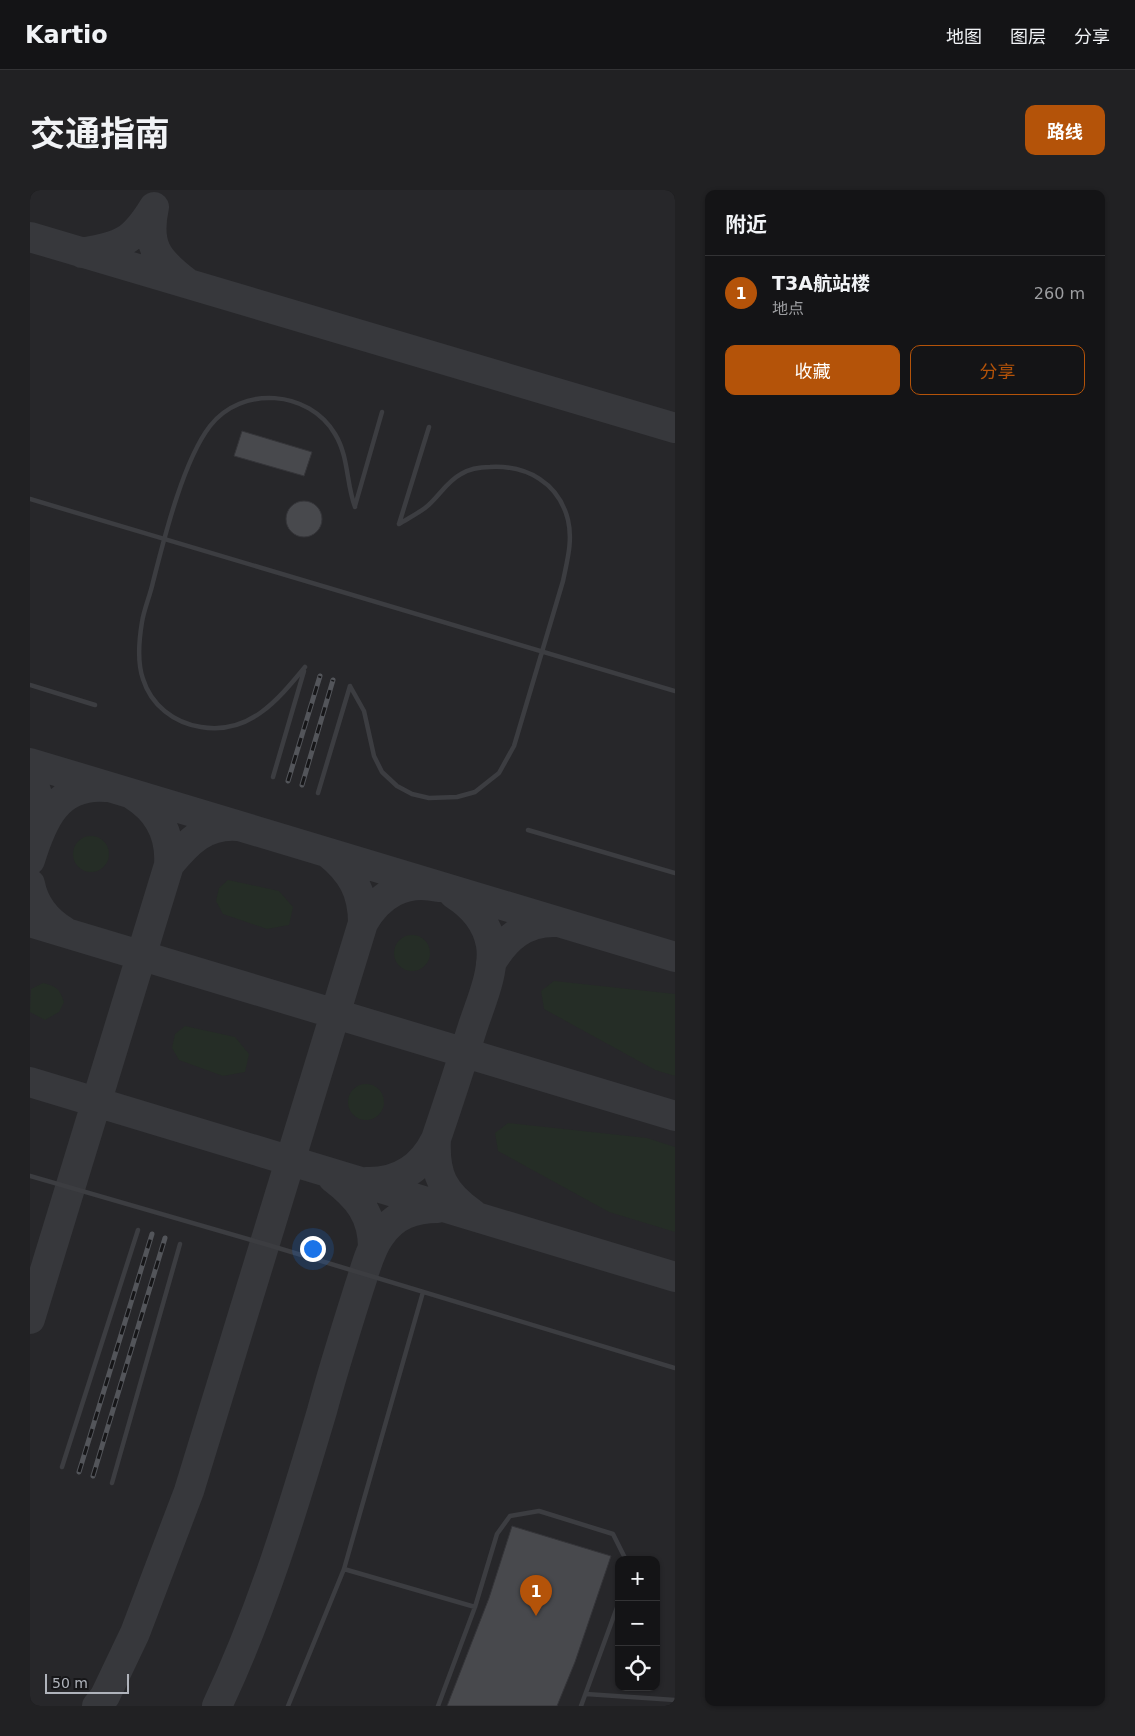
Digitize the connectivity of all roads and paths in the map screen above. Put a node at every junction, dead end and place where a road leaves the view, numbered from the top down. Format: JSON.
{"nodes":[{"id":1,"x":382,"y":412,"type":"dead end"},
{"id":2,"x":429,"y":427,"type":"dead end"},
{"id":3,"x":30,"y":499,"type":"edge"},
{"id":4,"x":164,"y":539,"type":"junction"},
{"id":5,"x":543,"y":651,"type":"junction"},
{"id":6,"x":30,"y":685,"type":"edge"},
{"id":7,"x":675,"y":691,"type":"edge"},
{"id":8,"x":95,"y":705,"type":"dead end"},
{"id":9,"x":273,"y":777,"type":"dead end"},
{"id":10,"x":318,"y":793,"type":"dead end"},
{"id":11,"x":528,"y":830,"type":"dead end"},
{"id":12,"x":675,"y":873,"type":"edge"},
{"id":13,"x":30,"y":1176,"type":"edge"},
{"id":14,"x":138,"y":1230,"type":"dead end"},
{"id":15,"x":180,"y":1244,"type":"dead end"},
{"id":16,"x":422,"y":1292,"type":"junction"},
{"id":17,"x":675,"y":1368,"type":"edge"},
{"id":18,"x":62,"y":1467,"type":"dead end"},
{"id":19,"x":112,"y":1483,"type":"dead end"},
{"id":20,"x":624,"y":1556,"type":"edge"},
{"id":21,"x":344,"y":1569,"type":"junction"},
{"id":22,"x":475,"y":1607,"type":"junction"},
{"id":23,"x":615,"y":1613,"type":"edge"},
{"id":24,"x":586,"y":1694,"type":"junction"},
{"id":25,"x":675,"y":1700,"type":"edge"},
{"id":26,"x":288,"y":1706,"type":"edge"},
{"id":27,"x":438,"y":1706,"type":"edge"},
{"id":28,"x":581,"y":1706,"type":"edge"}],
"edges":[{"from":1,"to":4,"type":"lane"},
{"from":2,"to":5,"type":"lane"},
{"from":3,"to":4,"type":"lane"},
{"from":4,"to":5,"type":"lane"},
{"from":4,"to":9,"type":"lane"},
{"from":5,"to":7,"type":"lane"},
{"from":5,"to":10,"type":"lane"},
{"from":6,"to":8,"type":"lane"},
{"from":11,"to":12,"type":"lane"},
{"from":13,"to":16,"type":"lane"},
{"from":14,"to":18,"type":"lane"},
{"from":15,"to":19,"type":"lane"},
{"from":16,"to":17,"type":"lane"},
{"from":16,"to":21,"type":"lane"},
{"from":20,"to":22,"type":"lane"},
{"from":21,"to":22,"type":"lane"},
{"from":21,"to":26,"type":"lane"},
{"from":22,"to":27,"type":"lane"},
{"from":23,"to":24,"type":"lane"},
{"from":24,"to":25,"type":"lane"},
{"from":24,"to":28,"type":"lane"}]}
